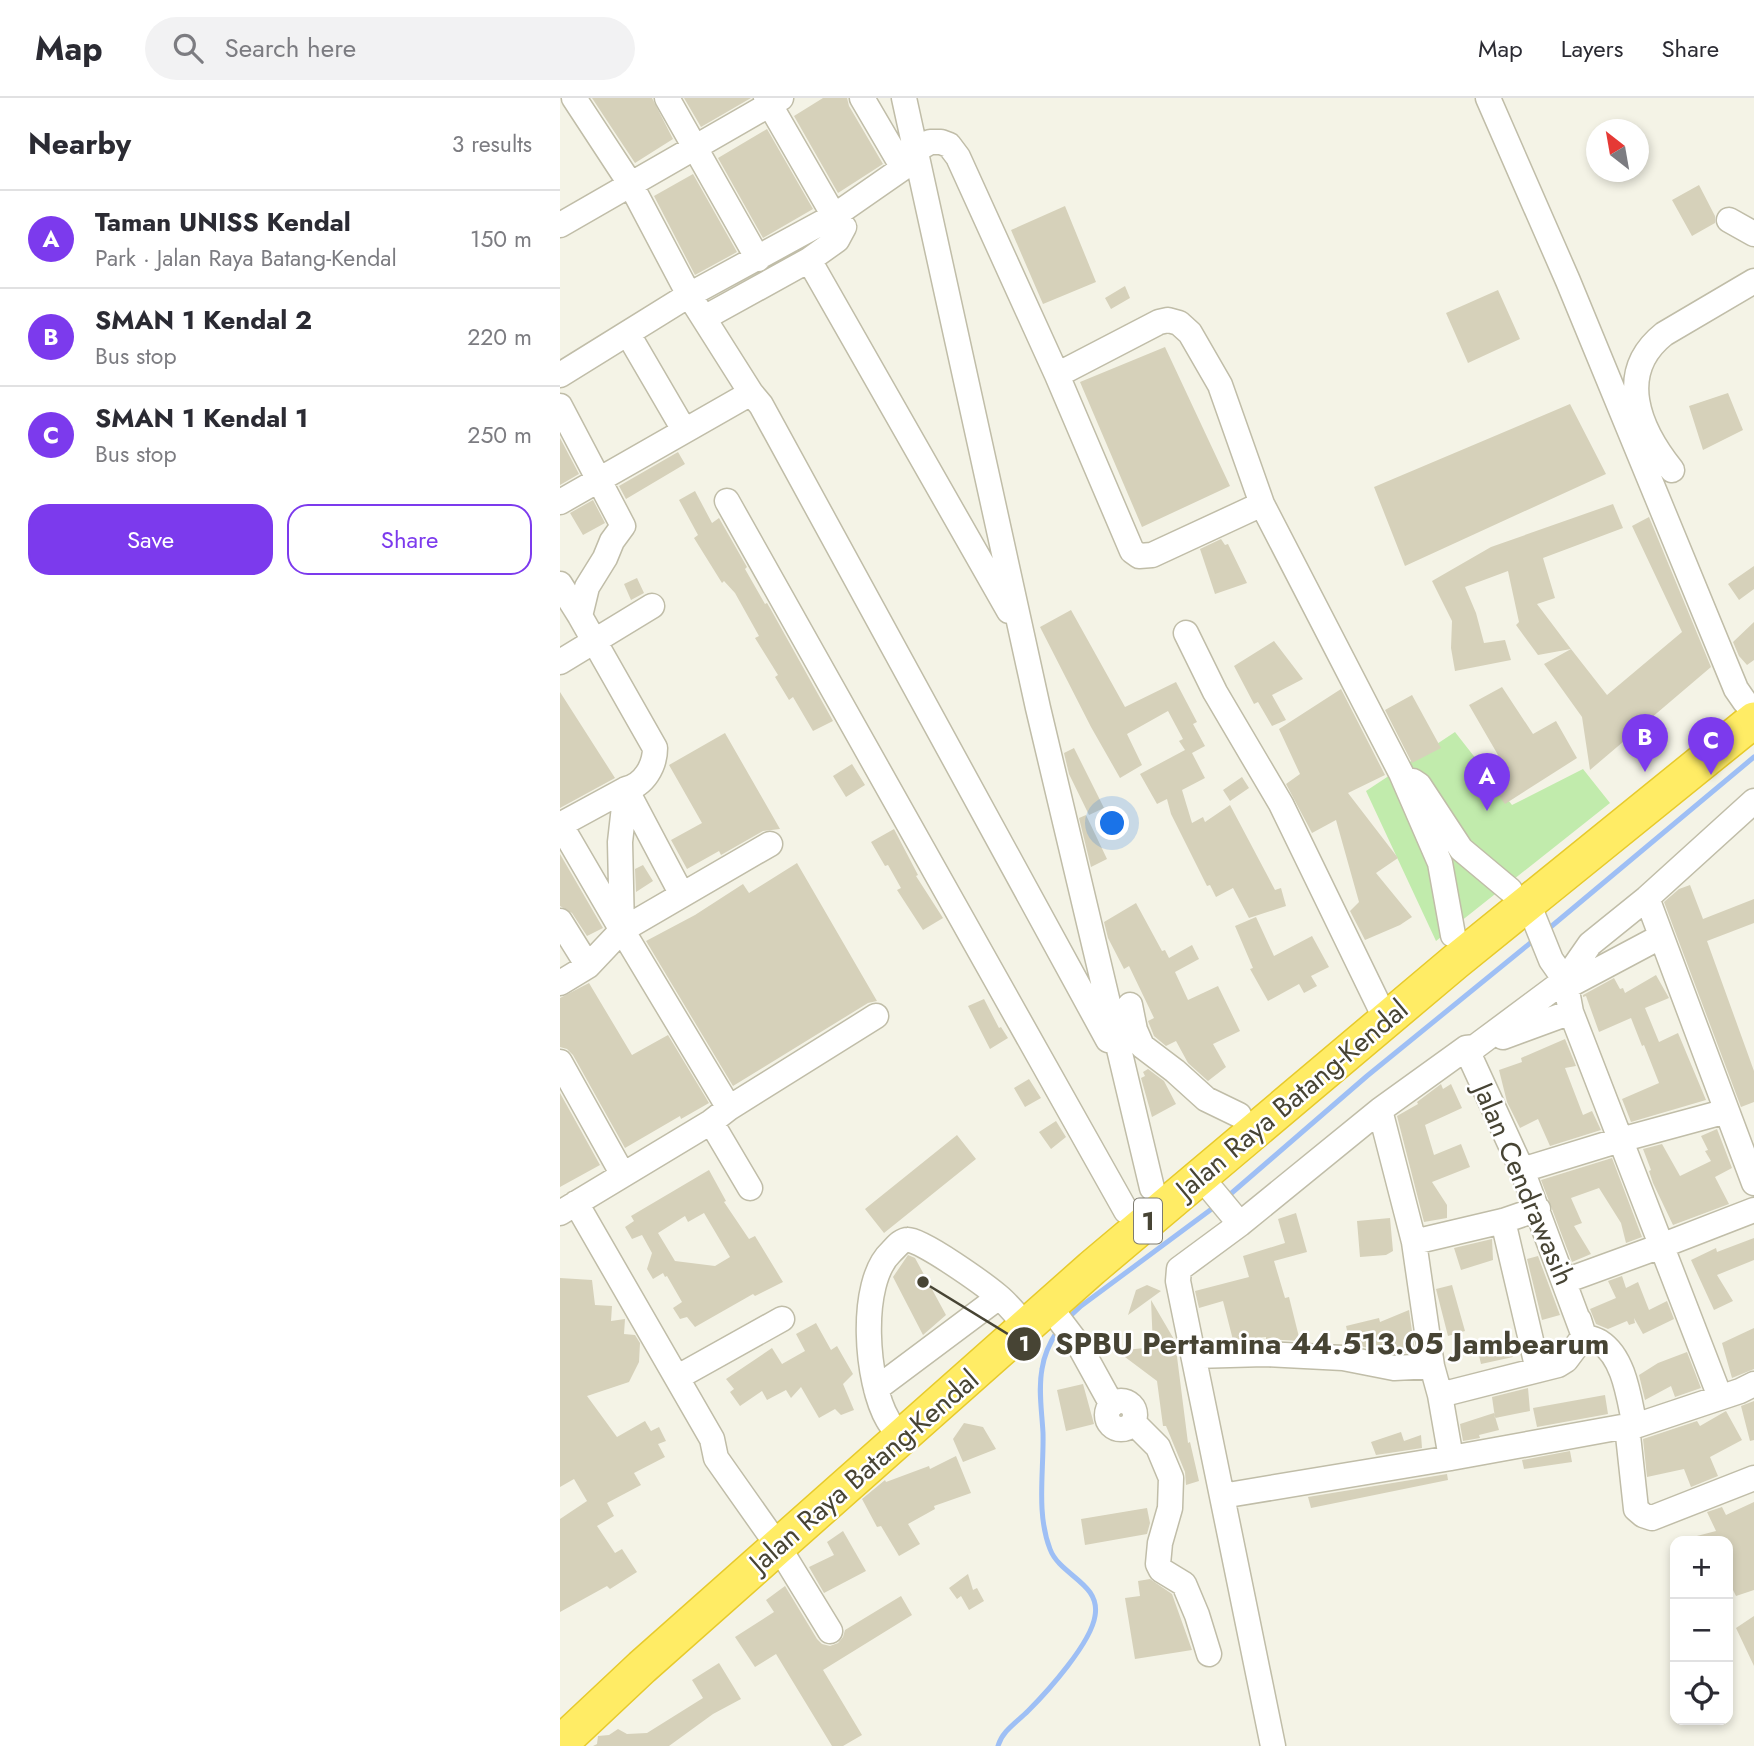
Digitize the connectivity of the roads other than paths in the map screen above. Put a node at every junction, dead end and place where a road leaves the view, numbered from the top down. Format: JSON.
{"nodes":[{"id":1,"x":574,"y":98,"type":"edge"},
{"id":2,"x":667,"y":98,"type":"edge"},
{"id":3,"x":862,"y":98,"type":"edge"},
{"id":4,"x":904,"y":98,"type":"edge"},
{"id":5,"x":1488,"y":98,"type":"edge"},
{"id":6,"x":772,"y":100,"type":"edge"},
{"id":7,"x":696,"y":147,"type":"junction"},
{"id":8,"x":909,"y":159,"type":"junction"},
{"id":9,"x":631,"y":185,"type":"junction"},
{"id":10,"x":834,"y":216,"type":"junction"},
{"id":11,"x":1729,"y":220,"type":"dead end"},
{"id":12,"x":560,"y":225,"type":"edge"},
{"id":13,"x":1754,"y":234,"type":"edge"},
{"id":14,"x":758,"y":259,"type":"junction"},
{"id":15,"x":809,"y":260,"type":"junction"},
{"id":16,"x":1754,"y":281,"type":"edge"},
{"id":17,"x":689,"y":295,"type":"junction"},
{"id":18,"x":704,"y":318,"type":"junction"},
{"id":19,"x":628,"y":334,"type":"junction"},
{"id":20,"x":560,"y":375,"type":"edge"},
{"id":21,"x":1057,"y":375,"type":"junction"},
{"id":22,"x":751,"y":393,"type":"junction"},
{"id":23,"x":560,"y":406,"type":"edge"},
{"id":24,"x":684,"y":430,"type":"junction"},
{"id":25,"x":1672,"y":470,"type":"dead end"},
{"id":26,"x":598,"y":480,"type":"junction"},
{"id":27,"x":727,"y":501,"type":"dead end"},
{"id":28,"x":560,"y":502,"type":"edge"},
{"id":29,"x":1262,"y":504,"type":"junction"},
{"id":30,"x":560,"y":584,"type":"edge"},
{"id":31,"x":652,"y":606,"type":"dead end"},
{"id":32,"x":580,"y":617,"type":"junction"},
{"id":33,"x":1021,"y":633,"type":"junction"},
{"id":34,"x":1186,"y":633,"type":"dead end"},
{"id":35,"x":595,"y":642,"type":"junction"},
{"id":36,"x":560,"y":662,"type":"edge"},
{"id":37,"x":1750,"y":717,"type":"edge"},
{"id":38,"x":1401,"y":773,"type":"junction"},
{"id":39,"x":626,"y":789,"type":"junction"},
{"id":40,"x":1754,"y":801,"type":"edge"},
{"id":41,"x":560,"y":825,"type":"edge"},
{"id":42,"x":770,"y":844,"type":"dead end"},
{"id":43,"x":1461,"y":849,"type":"junction"},
{"id":44,"x":1440,"y":863,"type":"junction"},
{"id":45,"x":682,"y":895,"type":"junction"},
{"id":46,"x":1647,"y":898,"type":"junction"},
{"id":47,"x":1526,"y":908,"type":"junction"},
{"id":48,"x":560,"y":921,"type":"edge"},
{"id":49,"x":622,"y":930,"type":"junction"},
{"id":50,"x":1453,"y":935,"type":"junction"},
{"id":51,"x":1660,"y":937,"type":"junction"},
{"id":52,"x":588,"y":966,"type":"junction"},
{"id":53,"x":560,"y":983,"type":"edge"},
{"id":54,"x":1566,"y":984,"type":"junction"},
{"id":55,"x":1130,"y":1005,"type":"dead end"},
{"id":56,"x":1382,"y":1009,"type":"junction"},
{"id":57,"x":1571,"y":1012,"type":"junction"},
{"id":58,"x":876,"y":1016,"type":"dead end"},
{"id":59,"x":1471,"y":1048,"type":"junction"},
{"id":60,"x":560,"y":1062,"type":"edge"},
{"id":61,"x":1125,"y":1071,"type":"junction"},
{"id":62,"x":1380,"y":1110,"type":"junction"},
{"id":63,"x":1727,"y":1111,"type":"junction"},
{"id":64,"x":720,"y":1115,"type":"junction"},
{"id":65,"x":1239,"y":1115,"type":"junction"},
{"id":66,"x":1620,"y":1140,"type":"junction"},
{"id":67,"x":1522,"y":1170,"type":"junction"},
{"id":68,"x":623,"y":1175,"type":"junction"},
{"id":69,"x":1754,"y":1183,"type":"edge"},
{"id":70,"x":1208,"y":1185,"type":"junction"},
{"id":71,"x":750,"y":1188,"type":"dead end"},
{"id":72,"x":1152,"y":1188,"type":"junction"},
{"id":73,"x":568,"y":1208,"type":"edge"},
{"id":74,"x":1538,"y":1209,"type":"junction"},
{"id":75,"x":1754,"y":1210,"type":"edge"},
{"id":76,"x":1126,"y":1211,"type":"junction"},
{"id":77,"x":1238,"y":1220,"type":"junction"},
{"id":78,"x":1503,"y":1221,"type":"junction"},
{"id":79,"x":1414,"y":1242,"type":"junction"},
{"id":80,"x":1661,"y":1246,"type":"junction"},
{"id":81,"x":1565,"y":1281,"type":"junction"},
{"id":82,"x":1029,"y":1311,"type":"junction"},
{"id":83,"x":782,"y":1320,"type":"dead end"},
{"id":84,"x":1584,"y":1336,"type":"junction"},
{"id":85,"x":1194,"y":1356,"type":"junction"},
{"id":86,"x":1432,"y":1366,"type":"junction"},
{"id":87,"x":1538,"y":1370,"type":"junction"},
{"id":88,"x":678,"y":1377,"type":"junction"},
{"id":89,"x":1754,"y":1384,"type":"edge"},
{"id":90,"x":1440,"y":1395,"type":"junction"},
{"id":91,"x":1720,"y":1397,"type":"junction"},
{"id":92,"x":888,"y":1416,"type":"junction"},
{"id":93,"x":1631,"y":1426,"type":"junction"},
{"id":94,"x":1451,"y":1458,"type":"junction"},
{"id":95,"x":1754,"y":1478,"type":"edge"},
{"id":96,"x":1222,"y":1496,"type":"junction"},
{"id":97,"x":777,"y":1533,"type":"junction"},
{"id":98,"x":830,"y":1631,"type":"dead end"},
{"id":99,"x":1209,"y":1654,"type":"dead end"},
{"id":100,"x":560,"y":1714,"type":"edge"},
{"id":101,"x":560,"y":1744,"type":"edge"},
{"id":102,"x":1273,"y":1746,"type":"edge"}],
"edges":[{"from":1,"to":9,"type":"street"},
{"from":2,"to":7,"type":"street"},
{"from":3,"to":8,"type":"street"},
{"from":4,"to":8,"type":"street"},
{"from":5,"to":37,"type":"street"},
{"from":6,"to":7,"type":"street"},
{"from":6,"to":10,"type":"street"},
{"from":7,"to":9,"type":"street"},
{"from":7,"to":14,"type":"street"},
{"from":8,"to":10,"type":"street"},
{"from":8,"to":21,"type":"street"},
{"from":8,"to":33,"type":"street"},
{"from":9,"to":12,"type":"street"},
{"from":9,"to":17,"type":"street"},
{"from":10,"to":14,"type":"street"},
{"from":10,"to":15,"type":"street"},
{"from":11,"to":13,"type":"street"},
{"from":14,"to":17,"type":"street"},
{"from":15,"to":18,"type":"street"},
{"from":15,"to":33,"type":"street"},
{"from":16,"to":25,"type":"street"},
{"from":17,"to":18,"type":"street"},
{"from":17,"to":19,"type":"street"},
{"from":18,"to":22,"type":"street"},
{"from":19,"to":20,"type":"street"},
{"from":19,"to":24,"type":"street"},
{"from":21,"to":29,"type":"street"},
{"from":21,"to":29,"type":"street"},
{"from":22,"to":24,"type":"street"},
{"from":22,"to":61,"type":"street"},
{"from":23,"to":26,"type":"street"},
{"from":24,"to":26,"type":"street"},
{"from":26,"to":28,"type":"street"},
{"from":26,"to":32,"type":"street"},
{"from":27,"to":76,"type":"street"},
{"from":29,"to":38,"type":"street"},
{"from":30,"to":32,"type":"street"},
{"from":31,"to":35,"type":"street"},
{"from":32,"to":35,"type":"street"},
{"from":33,"to":61,"type":"street"},
{"from":34,"to":56,"type":"street"},
{"from":35,"to":36,"type":"street"},
{"from":35,"to":39,"type":"street"},
{"from":37,"to":47,"type":"highway","name":"Jalan Raya Batang-Kendal","number":"1"},
{"from":38,"to":43,"type":"street"},
{"from":38,"to":44,"type":"street"},
{"from":39,"to":41,"type":"street"},
{"from":39,"to":45,"type":"street"},
{"from":39,"to":49,"type":"street"},
{"from":40,"to":46,"type":"street"},
{"from":41,"to":49,"type":"street"},
{"from":42,"to":45,"type":"street"},
{"from":43,"to":44,"type":"street"},
{"from":43,"to":47,"type":"street"},
{"from":44,"to":50,"type":"street"},
{"from":45,"to":49,"type":"street"},
{"from":46,"to":51,"type":"street"},
{"from":46,"to":54,"type":"street"},
{"from":47,"to":50,"type":"highway","name":"Jalan Raya Batang-Kendal","number":"1"},
{"from":47,"to":54,"type":"street"},
{"from":47,"to":56,"type":"highway","name":"Jalan Raya Batang-Kendal","number":"1"},
{"from":48,"to":52,"type":"street"},
{"from":49,"to":52,"type":"street"},
{"from":49,"to":64,"type":"street"},
{"from":50,"to":56,"type":"highway","name":"Jalan Raya Batang-Kendal","number":"1"},
{"from":51,"to":54,"type":"street"},
{"from":51,"to":63,"type":"street"},
{"from":52,"to":53,"type":"street"},
{"from":54,"to":57,"type":"street"},
{"from":54,"to":59,"type":"street"},
{"from":55,"to":65,"type":"street"},
{"from":56,"to":65,"type":"highway","name":"Jalan Raya Batang-Kendal","number":"1"},
{"from":56,"to":70,"type":"highway","name":"Jalan Raya Batang-Kendal","number":"1"},
{"from":57,"to":59,"type":"street"},
{"from":57,"to":66,"type":"street"},
{"from":58,"to":64,"type":"street"},
{"from":59,"to":62,"type":"street"},
{"from":59,"to":67,"type":"street","name":"Jalan Cendrawasih"},
{"from":60,"to":68,"type":"street"},
{"from":61,"to":72,"type":"street"},
{"from":62,"to":77,"type":"street"},
{"from":62,"to":79,"type":"street"},
{"from":63,"to":66,"type":"street"},
{"from":63,"to":69,"type":"street"},
{"from":64,"to":68,"type":"street"},
{"from":64,"to":71,"type":"street"},
{"from":65,"to":72,"type":"highway","name":"Jalan Raya Batang-Kendal","number":"1"},
{"from":66,"to":67,"type":"street"},
{"from":66,"to":80,"type":"street"},
{"from":67,"to":74,"type":"street","name":"Jalan Cendrawasih"},
{"from":68,"to":73,"type":"street"},
{"from":70,"to":77,"type":"street"},
{"from":70,"to":82,"type":"highway","name":"Jalan Raya Batang-Kendal","number":"1"},
{"from":72,"to":76,"type":"highway","name":"Jalan Raya Batang-Kendal","number":"1"},
{"from":73,"to":88,"type":"street"},
{"from":74,"to":78,"type":"street"},
{"from":74,"to":81,"type":"street","name":"Jalan Cendrawasih"},
{"from":75,"to":80,"type":"street"},
{"from":76,"to":82,"type":"highway","name":"Jalan Raya Batang-Kendal","number":"1"},
{"from":77,"to":85,"type":"street"},
{"from":78,"to":79,"type":"street"},
{"from":78,"to":87,"type":"street"},
{"from":79,"to":86,"type":"street"},
{"from":80,"to":81,"type":"street"},
{"from":80,"to":91,"type":"street"},
{"from":81,"to":84,"type":"street","name":"Jalan Cendrawasih"},
{"from":82,"to":92,"type":"highway","name":"Jalan Raya Batang-Kendal","number":"1"},
{"from":82,"to":92,"type":"street"},
{"from":82,"to":99,"type":"street"},
{"from":83,"to":88,"type":"street"},
{"from":84,"to":87,"type":"street"},
{"from":84,"to":93,"type":"street"},
{"from":85,"to":86,"type":"street"},
{"from":85,"to":96,"type":"street"},
{"from":86,"to":90,"type":"street"},
{"from":87,"to":90,"type":"street"},
{"from":88,"to":97,"type":"street"},
{"from":89,"to":91,"type":"street"},
{"from":90,"to":94,"type":"street"},
{"from":91,"to":93,"type":"street"},
{"from":92,"to":97,"type":"highway","name":"Jalan Raya Batang-Kendal","number":"1"},
{"from":93,"to":94,"type":"street"},
{"from":93,"to":95,"type":"street"},
{"from":94,"to":96,"type":"street"},
{"from":96,"to":102,"type":"street"},
{"from":97,"to":98,"type":"street"},
{"from":97,"to":100,"type":"highway","name":"Jalan Raya Batang-Kendal","number":"1"},
{"from":97,"to":101,"type":"highway","name":"Jalan Raya Batang-Kendal","number":"1"}]}
